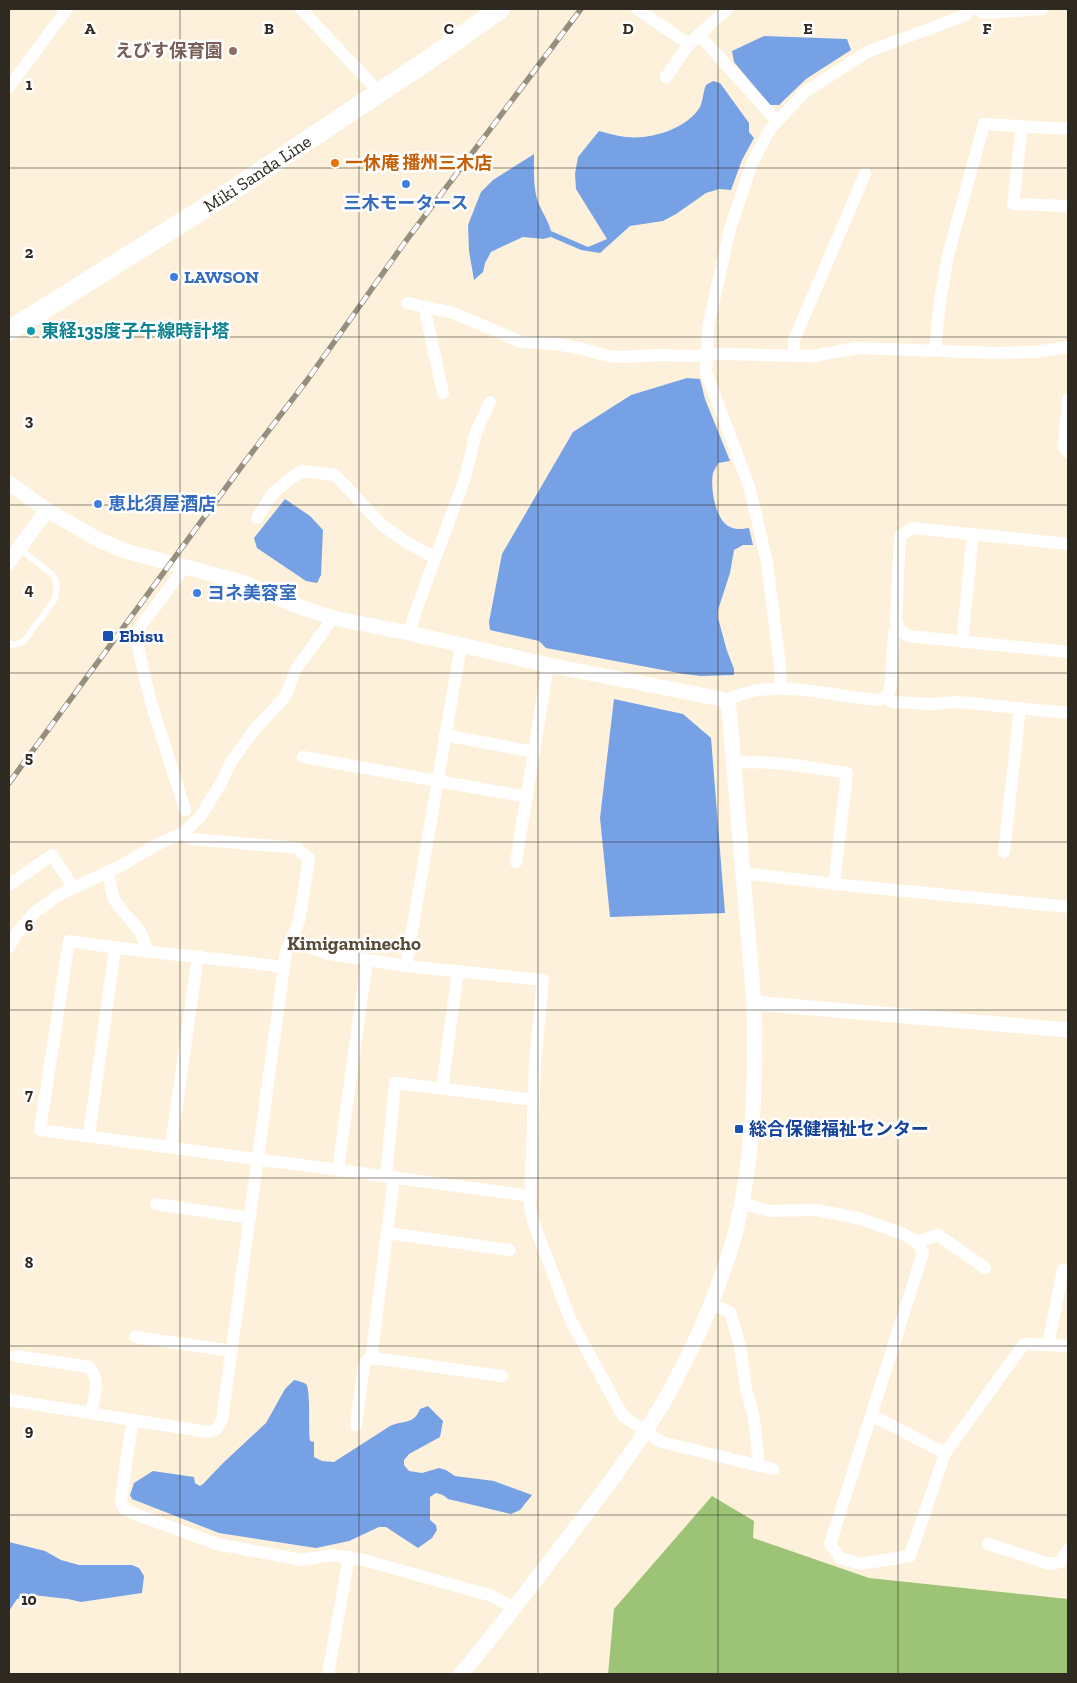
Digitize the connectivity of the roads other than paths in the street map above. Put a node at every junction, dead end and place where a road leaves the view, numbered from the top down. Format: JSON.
{"nodes":[{"id":1,"x":67,"y":9,"type":"edge"},
{"id":2,"x":301,"y":9,"type":"edge"},
{"id":3,"x":500,"y":9,"type":"edge"},
{"id":4,"x":636,"y":9,"type":"edge"},
{"id":5,"x":727,"y":9,"type":"edge"},
{"id":6,"x":970,"y":9,"type":"edge"},
{"id":7,"x":976,"y":9,"type":"edge"},
{"id":8,"x":1042,"y":9,"type":"edge"},
{"id":9,"x":699,"y":35,"type":"junction"},
{"id":10,"x":689,"y":44,"type":"junction"},
{"id":11,"x":666,"y":77,"type":"dead end"},
{"id":12,"x":9,"y":87,"type":"edge"},
{"id":13,"x":379,"y":92,"type":"junction"},
{"id":14,"x":777,"y":122,"type":"junction"},
{"id":15,"x":1022,"y":126,"type":"junction"},
{"id":16,"x":1068,"y":129,"type":"edge"},
{"id":17,"x":865,"y":174,"type":"dead end"},
{"id":18,"x":1068,"y":206,"type":"edge"},
{"id":19,"x":407,"y":303,"type":"dead end"},
{"id":20,"x":427,"y":308,"type":"junction"},
{"id":21,"x":9,"y":331,"type":"edge"},
{"id":22,"x":1068,"y":347,"type":"edge"},
{"id":23,"x":935,"y":350,"type":"junction"},
{"id":24,"x":707,"y":356,"type":"junction"},
{"id":25,"x":794,"y":356,"type":"junction"},
{"id":26,"x":443,"y":393,"type":"dead end"},
{"id":27,"x":1068,"y":399,"type":"edge"},
{"id":28,"x":490,"y":402,"type":"dead end"},
{"id":29,"x":1068,"y":452,"type":"edge"},
{"id":30,"x":9,"y":483,"type":"edge"},
{"id":31,"x":46,"y":510,"type":"junction"},
{"id":32,"x":257,"y":518,"type":"dead end"},
{"id":33,"x":973,"y":534,"type":"junction"},
{"id":34,"x":1068,"y":544,"type":"edge"},
{"id":35,"x":19,"y":549,"type":"junction"},
{"id":36,"x":435,"y":558,"type":"junction"},
{"id":37,"x":9,"y":562,"type":"edge"},
{"id":38,"x":185,"y":567,"type":"junction"},
{"id":39,"x":334,"y":618,"type":"junction"},
{"id":40,"x":899,"y":629,"type":"junction"},
{"id":41,"x":409,"y":633,"type":"junction"},
{"id":42,"x":962,"y":642,"type":"junction"},
{"id":43,"x":9,"y":643,"type":"edge"},
{"id":44,"x":461,"y":645,"type":"junction"},
{"id":45,"x":1068,"y":652,"type":"edge"},
{"id":46,"x":548,"y":665,"type":"junction"},
{"id":47,"x":781,"y":689,"type":"junction"},
{"id":48,"x":888,"y":698,"type":"junction"},
{"id":49,"x":724,"y":701,"type":"junction"},
{"id":50,"x":1020,"y":708,"type":"junction"},
{"id":51,"x":1068,"y":713,"type":"edge"},
{"id":52,"x":445,"y":735,"type":"junction"},
{"id":53,"x":534,"y":752,"type":"junction"},
{"id":54,"x":304,"y":757,"type":"dead end"},
{"id":55,"x":732,"y":763,"type":"junction"},
{"id":56,"x":438,"y":781,"type":"junction"},
{"id":57,"x":527,"y":797,"type":"junction"},
{"id":58,"x":185,"y":810,"type":"dead end"},
{"id":59,"x":183,"y":833,"type":"junction"},
{"id":60,"x":1004,"y":852,"type":"dead end"},
{"id":61,"x":516,"y":862,"type":"dead end"},
{"id":62,"x":107,"y":872,"type":"junction"},
{"id":63,"x":743,"y":874,"type":"junction"},
{"id":64,"x":834,"y":884,"type":"junction"},
{"id":65,"x":9,"y":885,"type":"edge"},
{"id":66,"x":74,"y":888,"type":"junction"},
{"id":67,"x":1068,"y":907,"type":"edge"},
{"id":68,"x":291,"y":940,"type":"junction"},
{"id":69,"x":9,"y":947,"type":"edge"},
{"id":70,"x":115,"y":948,"type":"junction"},
{"id":71,"x":146,"y":951,"type":"junction"},
{"id":72,"x":198,"y":956,"type":"junction"},
{"id":73,"x":367,"y":960,"type":"junction"},
{"id":74,"x":406,"y":966,"type":"junction"},
{"id":75,"x":284,"y":967,"type":"junction"},
{"id":76,"x":458,"y":971,"type":"junction"},
{"id":77,"x":754,"y":1003,"type":"junction"},
{"id":78,"x":1068,"y":1030,"type":"edge"},
{"id":79,"x":442,"y":1088,"type":"junction"},
{"id":80,"x":534,"y":1100,"type":"junction"},
{"id":81,"x":89,"y":1136,"type":"junction"},
{"id":82,"x":171,"y":1147,"type":"junction"},
{"id":83,"x":258,"y":1159,"type":"junction"},
{"id":84,"x":338,"y":1170,"type":"junction"},
{"id":85,"x":390,"y":1177,"type":"junction"},
{"id":86,"x":531,"y":1196,"type":"junction"},
{"id":87,"x":741,"y":1203,"type":"junction"},
{"id":88,"x":156,"y":1204,"type":"dead end"},
{"id":89,"x":250,"y":1218,"type":"junction"},
{"id":90,"x":387,"y":1233,"type":"junction"},
{"id":91,"x":917,"y":1242,"type":"junction"},
{"id":92,"x":510,"y":1250,"type":"dead end"},
{"id":93,"x":985,"y":1268,"type":"dead end"},
{"id":94,"x":1063,"y":1270,"type":"dead end"},
{"id":95,"x":711,"y":1304,"type":"junction"},
{"id":96,"x":135,"y":1337,"type":"dead end"},
{"id":97,"x":1048,"y":1345,"type":"junction"},
{"id":98,"x":1068,"y":1346,"type":"edge"},
{"id":99,"x":232,"y":1351,"type":"junction"},
{"id":100,"x":15,"y":1356,"type":"dead end"},
{"id":101,"x":374,"y":1358,"type":"junction"},
{"id":102,"x":502,"y":1376,"type":"dead end"},
{"id":103,"x":9,"y":1400,"type":"edge"},
{"id":104,"x":90,"y":1413,"type":"junction"},
{"id":105,"x":871,"y":1415,"type":"junction"},
{"id":106,"x":133,"y":1420,"type":"junction"},
{"id":107,"x":356,"y":1425,"type":"dead end"},
{"id":108,"x":644,"y":1431,"type":"junction"},
{"id":109,"x":945,"y":1452,"type":"junction"},
{"id":110,"x":759,"y":1466,"type":"junction"},
{"id":111,"x":772,"y":1469,"type":"dead end"},
{"id":112,"x":988,"y":1544,"type":"dead end"},
{"id":113,"x":1068,"y":1550,"type":"edge"},
{"id":114,"x":349,"y":1557,"type":"junction"},
{"id":115,"x":514,"y":1608,"type":"junction"},
{"id":116,"x":328,"y":1674,"type":"edge"},
{"id":117,"x":461,"y":1674,"type":"edge"}],
"edges":[{"from":1,"to":12,"type":"street"},
{"from":2,"to":13,"type":"street"},
{"from":3,"to":13,"type":"main road","name":"Miki Sanda Line"},
{"from":4,"to":10,"type":"street"},
{"from":5,"to":9,"type":"street"},
{"from":6,"to":14,"type":"street"},
{"from":7,"to":8,"type":"street"},
{"from":9,"to":10,"type":"street"},
{"from":9,"to":14,"type":"street"},
{"from":10,"to":11,"type":"street"},
{"from":13,"to":21,"type":"main road","name":"Miki Sanda Line"},
{"from":14,"to":24,"type":"street"},
{"from":15,"to":16,"type":"street"},
{"from":15,"to":18,"type":"street"},
{"from":15,"to":23,"type":"street"},
{"from":17,"to":25,"type":"street"},
{"from":19,"to":20,"type":"street"},
{"from":20,"to":24,"type":"street"},
{"from":20,"to":26,"type":"street"},
{"from":22,"to":23,"type":"street"},
{"from":23,"to":25,"type":"street"},
{"from":24,"to":25,"type":"street"},
{"from":24,"to":47,"type":"street"},
{"from":27,"to":29,"type":"street"},
{"from":28,"to":36,"type":"street"},
{"from":30,"to":31,"type":"street"},
{"from":31,"to":35,"type":"street"},
{"from":31,"to":38,"type":"street"},
{"from":32,"to":36,"type":"street"},
{"from":33,"to":34,"type":"street"},
{"from":33,"to":40,"type":"street"},
{"from":33,"to":42,"type":"street"},
{"from":35,"to":37,"type":"street"},
{"from":35,"to":43,"type":"lane"},
{"from":36,"to":41,"type":"street"},
{"from":38,"to":39,"type":"street"},
{"from":38,"to":58,"type":"street"},
{"from":39,"to":41,"type":"street"},
{"from":39,"to":59,"type":"street"},
{"from":40,"to":42,"type":"street"},
{"from":40,"to":48,"type":"street"},
{"from":41,"to":44,"type":"street"},
{"from":42,"to":45,"type":"street"},
{"from":44,"to":46,"type":"street"},
{"from":44,"to":52,"type":"street"},
{"from":46,"to":49,"type":"street"},
{"from":46,"to":53,"type":"street"},
{"from":47,"to":48,"type":"street"},
{"from":47,"to":49,"type":"street"},
{"from":48,"to":50,"type":"street"},
{"from":49,"to":55,"type":"street"},
{"from":50,"to":51,"type":"street"},
{"from":50,"to":60,"type":"street"},
{"from":52,"to":53,"type":"street"},
{"from":52,"to":56,"type":"street"},
{"from":53,"to":57,"type":"street"},
{"from":54,"to":56,"type":"street"},
{"from":55,"to":63,"type":"street"},
{"from":55,"to":64,"type":"street"},
{"from":56,"to":57,"type":"street"},
{"from":56,"to":74,"type":"street"},
{"from":57,"to":61,"type":"street"},
{"from":59,"to":62,"type":"street"},
{"from":59,"to":68,"type":"street"},
{"from":62,"to":66,"type":"street"},
{"from":62,"to":71,"type":"street"},
{"from":63,"to":64,"type":"street"},
{"from":63,"to":77,"type":"street"},
{"from":64,"to":67,"type":"street"},
{"from":65,"to":66,"type":"street"},
{"from":66,"to":69,"type":"street"},
{"from":68,"to":73,"type":"street"},
{"from":68,"to":75,"type":"street"},
{"from":70,"to":71,"type":"street"},
{"from":70,"to":81,"type":"street"},
{"from":70,"to":81,"type":"street"},
{"from":71,"to":72,"type":"street"},
{"from":72,"to":75,"type":"street"},
{"from":72,"to":82,"type":"street"},
{"from":73,"to":74,"type":"street"},
{"from":73,"to":84,"type":"street"},
{"from":74,"to":76,"type":"street"},
{"from":75,"to":83,"type":"street"},
{"from":76,"to":79,"type":"street"},
{"from":76,"to":80,"type":"street"},
{"from":77,"to":78,"type":"street"},
{"from":77,"to":87,"type":"street"},
{"from":79,"to":80,"type":"street"},
{"from":79,"to":85,"type":"street"},
{"from":80,"to":86,"type":"street"},
{"from":81,"to":82,"type":"street"},
{"from":82,"to":83,"type":"street"},
{"from":83,"to":84,"type":"street"},
{"from":83,"to":89,"type":"street"},
{"from":84,"to":85,"type":"street"},
{"from":85,"to":86,"type":"street"},
{"from":85,"to":90,"type":"street"},
{"from":86,"to":108,"type":"street"},
{"from":87,"to":91,"type":"street"},
{"from":87,"to":95,"type":"street"},
{"from":88,"to":89,"type":"street"},
{"from":89,"to":99,"type":"street"},
{"from":90,"to":92,"type":"street"},
{"from":90,"to":101,"type":"street"},
{"from":91,"to":93,"type":"street"},
{"from":91,"to":105,"type":"street"},
{"from":94,"to":97,"type":"street"},
{"from":95,"to":108,"type":"street"},
{"from":95,"to":110,"type":"street"},
{"from":96,"to":99,"type":"street"},
{"from":97,"to":98,"type":"street"},
{"from":97,"to":109,"type":"street"},
{"from":99,"to":106,"type":"street"},
{"from":100,"to":104,"type":"street"},
{"from":101,"to":102,"type":"street"},
{"from":101,"to":107,"type":"street"},
{"from":103,"to":104,"type":"street"},
{"from":104,"to":106,"type":"street"},
{"from":105,"to":109,"type":"street"},
{"from":105,"to":109,"type":"street"},
{"from":106,"to":114,"type":"street"},
{"from":108,"to":110,"type":"street"},
{"from":108,"to":115,"type":"street"},
{"from":110,"to":111,"type":"street"},
{"from":112,"to":113,"type":"street"},
{"from":114,"to":115,"type":"street"},
{"from":114,"to":116,"type":"street"},
{"from":115,"to":117,"type":"street"}]}
